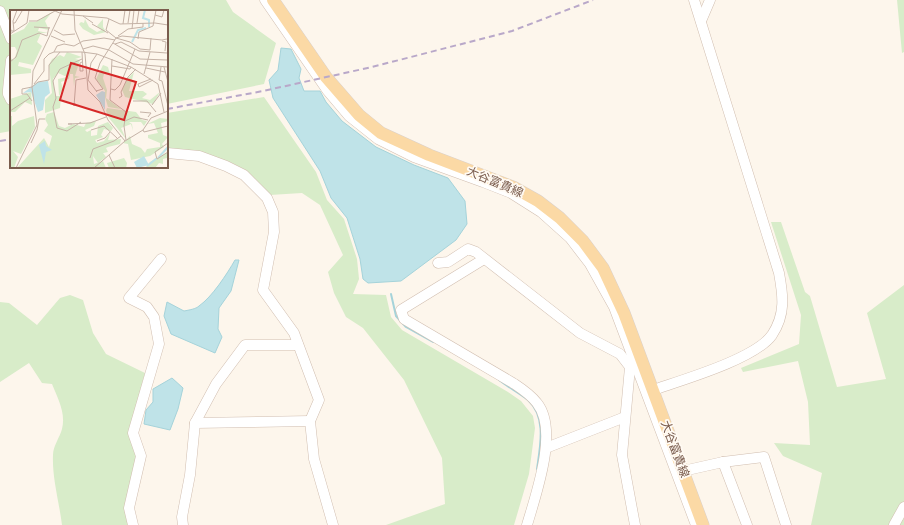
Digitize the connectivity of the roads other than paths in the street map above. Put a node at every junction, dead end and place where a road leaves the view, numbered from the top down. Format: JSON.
{"nodes":[{"id":1,"x":265,"y":0,"type":"edge"},
{"id":2,"x":273,"y":0,"type":"edge"},
{"id":3,"x":694,"y":0,"type":"edge"},
{"id":4,"x":710,"y":0,"type":"edge"},
{"id":5,"x":0,"y":11,"type":"edge"},
{"id":6,"x":701,"y":21,"type":"junction"},
{"id":7,"x":10,"y":36,"type":"edge"},
{"id":8,"x":10,"y":70,"type":"edge"},
{"id":9,"x":10,"y":98,"type":"edge"},
{"id":10,"x":168,"y":152,"type":"edge"},
{"id":11,"x":161,"y":259,"type":"dead end"},
{"id":12,"x":484,"y":259,"type":"junction"},
{"id":13,"x":438,"y":263,"type":"dead end"},
{"id":14,"x":298,"y":345,"type":"junction"},
{"id":15,"x":653,"y":390,"type":"junction"},
{"id":16,"x":625,"y":417,"type":"junction"},
{"id":17,"x":310,"y":421,"type":"junction"},
{"id":18,"x":195,"y":423,"type":"junction"},
{"id":19,"x":546,"y":448,"type":"junction"},
{"id":20,"x":723,"y":462,"type":"junction"},
{"id":21,"x":683,"y":471,"type":"junction"},
{"id":22,"x":904,"y":506,"type":"edge"},
{"id":23,"x":132,"y":525,"type":"edge"},
{"id":24,"x":183,"y":525,"type":"edge"},
{"id":25,"x":333,"y":525,"type":"edge"},
{"id":26,"x":528,"y":525,"type":"edge"},
{"id":27,"x":635,"y":525,"type":"edge"},
{"id":28,"x":696,"y":525,"type":"edge"},
{"id":29,"x":703,"y":525,"type":"edge"},
{"id":30,"x":747,"y":525,"type":"edge"},
{"id":31,"x":786,"y":525,"type":"edge"},
{"id":32,"x":894,"y":525,"type":"edge"}],
"edges":[{"from":1,"to":28,"type":"street"},
{"from":2,"to":15,"type":"main road","name":"大谷富貴線"},
{"from":3,"to":6,"type":"street"},
{"from":4,"to":6,"type":"street"},
{"from":5,"to":7,"type":"street"},
{"from":6,"to":15,"type":"street"},
{"from":8,"to":9,"type":"street"},
{"from":10,"to":14,"type":"street"},
{"from":11,"to":23,"type":"street"},
{"from":12,"to":13,"type":"street"},
{"from":12,"to":16,"type":"street"},
{"from":12,"to":19,"type":"street"},
{"from":14,"to":17,"type":"street"},
{"from":14,"to":18,"type":"street"},
{"from":15,"to":21,"type":"main road","name":"大谷富貴線"},
{"from":16,"to":19,"type":"street"},
{"from":16,"to":27,"type":"street"},
{"from":17,"to":18,"type":"street"},
{"from":17,"to":25,"type":"street"},
{"from":18,"to":24,"type":"street"},
{"from":19,"to":26,"type":"street"},
{"from":20,"to":21,"type":"street"},
{"from":20,"to":30,"type":"street"},
{"from":20,"to":31,"type":"street"},
{"from":21,"to":29,"type":"main road","name":"大谷富貴線"},
{"from":22,"to":32,"type":"street"}]}
